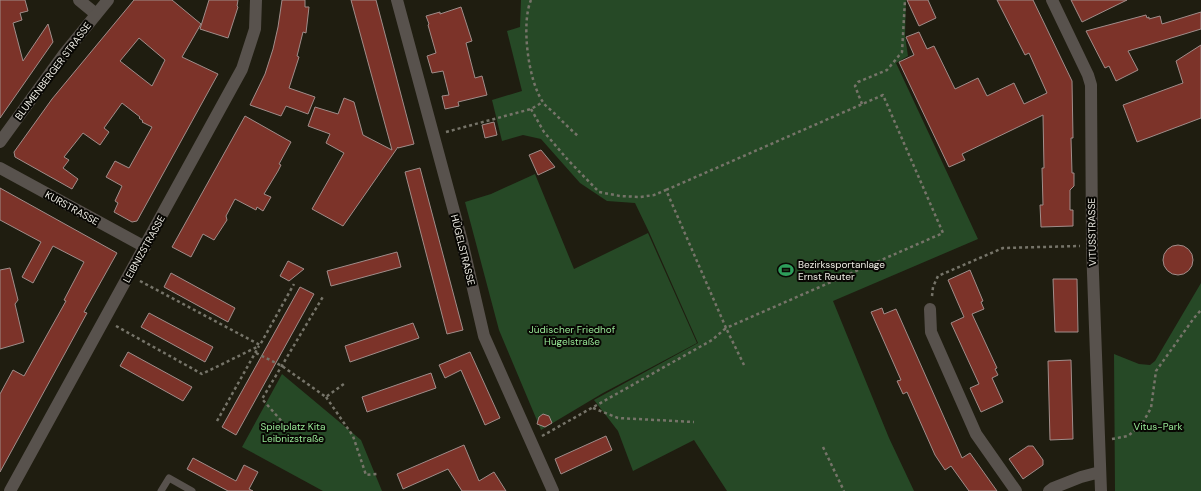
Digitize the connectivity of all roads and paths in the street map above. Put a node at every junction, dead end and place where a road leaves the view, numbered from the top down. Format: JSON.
{"nodes":[{"id":1,"x":79,"y":0,"type":"edge"},
{"id":2,"x":108,"y":0,"type":"edge"},
{"id":3,"x":256,"y":0,"type":"edge"},
{"id":4,"x":397,"y":0,"type":"edge"},
{"id":5,"x":531,"y":0,"type":"edge"},
{"id":6,"x":904,"y":0,"type":"edge"},
{"id":7,"x":1052,"y":0,"type":"edge"},
{"id":8,"x":96,"y":14,"type":"junction"},
{"id":9,"x":543,"y":102,"type":"junction"},
{"id":10,"x":862,"y":104,"type":"junction"},
{"id":11,"x":531,"y":109,"type":"junction"},
{"id":12,"x":433,"y":135,"type":"junction"},
{"id":13,"x":578,"y":136,"type":"dead end"},
{"id":14,"x":0,"y":142,"type":"edge"},
{"id":15,"x":0,"y":168,"type":"edge"},
{"id":16,"x":666,"y":190,"type":"junction"},
{"id":17,"x":1092,"y":246,"type":"junction"},
{"id":18,"x":145,"y":247,"type":"junction"},
{"id":19,"x":129,"y":275,"type":"junction"},
{"id":20,"x":294,"y":284,"type":"dead end"},
{"id":21,"x":324,"y":295,"type":"dead end"},
{"id":22,"x":930,"y":309,"type":"joint"},
{"id":23,"x":1201,"y":310,"type":"edge"},
{"id":24,"x":105,"y":320,"type":"junction"},
{"id":25,"x":726,"y":328,"type":"junction"},
{"id":26,"x":260,"y":345,"type":"junction"},
{"id":27,"x":256,"y":353,"type":"junction"},
{"id":28,"x":744,"y":365,"type":"dead end"},
{"id":29,"x":282,"y":366,"type":"junction"},
{"id":30,"x":345,"y":383,"type":"dead end"},
{"id":31,"x":326,"y":397,"type":"junction"},
{"id":32,"x":592,"y":407,"type":"junction"},
{"id":33,"x":217,"y":421,"type":"dead end"},
{"id":34,"x":694,"y":422,"type":"dead end"},
{"id":35,"x":285,"y":425,"type":"dead end"},
{"id":36,"x":1100,"y":440,"type":"junction"},
{"id":37,"x":531,"y":442,"type":"junction"},
{"id":38,"x":823,"y":447,"type":"dead end"},
{"id":39,"x":1100,"y":472,"type":"junction"},
{"id":40,"x":376,"y":474,"type":"dead end"},
{"id":41,"x":10,"y":491,"type":"edge"},
{"id":42,"x":161,"y":491,"type":"edge"},
{"id":43,"x":192,"y":491,"type":"edge"},
{"id":44,"x":553,"y":491,"type":"edge"},
{"id":45,"x":844,"y":491,"type":"edge"},
{"id":46,"x":1016,"y":491,"type":"edge"},
{"id":47,"x":1049,"y":491,"type":"edge"},
{"id":48,"x":1101,"y":491,"type":"edge"}],
"edges":[{"from":1,"to":8,"type":"street"},
{"from":2,"to":8,"type":"street","name":"BLUMENBERGER STRASSE"},
{"from":3,"to":18,"type":"street","name":"LEIBNIZSTRASSE"},
{"from":4,"to":12,"type":"street","name":"HÜGELSTRASSE"},
{"from":5,"to":9,"type":"path"},
{"from":6,"to":10,"type":"path"},
{"from":7,"to":17,"type":"street","name":"VITUSSTRASSE"},
{"from":8,"to":14,"type":"street","name":"BLUMENBERGER STRASSE"},
{"from":9,"to":11,"type":"path"},
{"from":9,"to":13,"type":"path"},
{"from":10,"to":16,"type":"path"},
{"from":10,"to":25,"type":"path"},
{"from":11,"to":12,"type":"path"},
{"from":11,"to":16,"type":"path"},
{"from":12,"to":37,"type":"street","name":"HÜGELSTRASSE"},
{"from":15,"to":18,"type":"street","name":"KURSTRASSE"},
{"from":16,"to":25,"type":"path"},
{"from":17,"to":22,"type":"path"},
{"from":17,"to":36,"type":"street","name":"VITUSSTRASSE"},
{"from":18,"to":19,"type":"street","name":"LEIBNIZSTRASSE"},
{"from":19,"to":24,"type":"street","name":"LEIBNIZSTRASSE"},
{"from":19,"to":26,"type":"path"},
{"from":20,"to":26,"type":"path"},
{"from":21,"to":29,"type":"path"},
{"from":22,"to":46,"type":"street"},
{"from":23,"to":36,"type":"path"},
{"from":24,"to":26,"type":"path"},
{"from":24,"to":41,"type":"street","name":"LEIBNIZSTRASSE"},
{"from":25,"to":28,"type":"path"},
{"from":25,"to":32,"type":"path"},
{"from":26,"to":27,"type":"path"},
{"from":27,"to":29,"type":"path"},
{"from":27,"to":33,"type":"path"},
{"from":29,"to":31,"type":"path"},
{"from":29,"to":35,"type":"path"},
{"from":30,"to":31,"type":"path"},
{"from":31,"to":40,"type":"path"},
{"from":32,"to":34,"type":"path"},
{"from":32,"to":37,"type":"path"},
{"from":36,"to":39,"type":"street","name":"VITUSSTRASSE"},
{"from":37,"to":44,"type":"street","name":"HÜGELSTRASSE"},
{"from":38,"to":45,"type":"path"},
{"from":39,"to":47,"type":"street"},
{"from":39,"to":48,"type":"street","name":"VITUSSTRASSE"},
{"from":42,"to":43,"type":"lane"}]}
